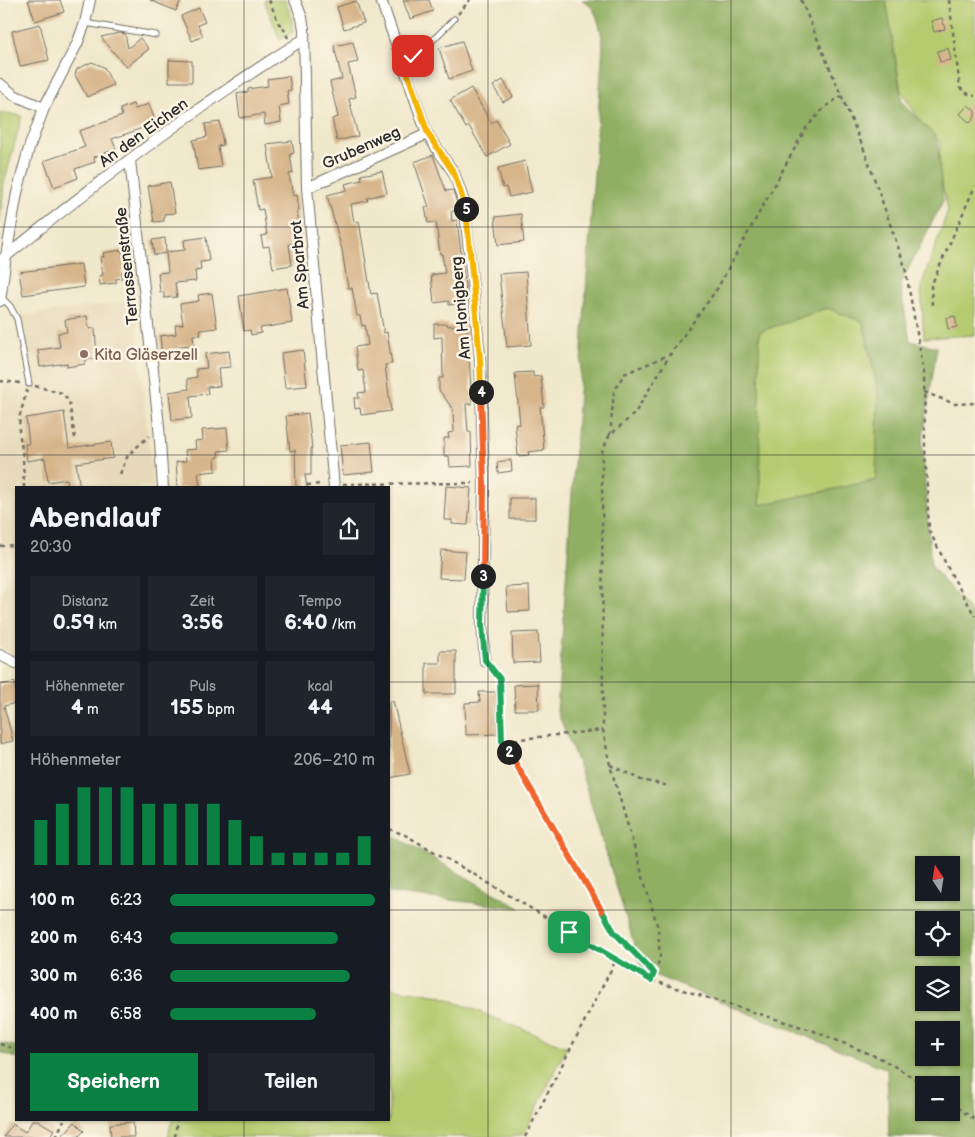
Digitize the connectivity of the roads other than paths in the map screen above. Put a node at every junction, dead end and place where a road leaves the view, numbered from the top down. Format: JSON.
{"nodes":[{"id":1,"x":90,"y":0,"type":"edge"},
{"id":2,"x":295,"y":0,"type":"edge"},
{"id":3,"x":381,"y":0,"type":"edge"},
{"id":4,"x":454,"y":19,"type":"road end"},
{"id":5,"x":85,"y":23,"type":"junction"},
{"id":6,"x":156,"y":35,"type":"dead end"},
{"id":7,"x":304,"y":39,"type":"junction"},
{"id":8,"x":403,"y":60,"type":"junction"},
{"id":9,"x":0,"y":84,"type":"edge"},
{"id":10,"x":44,"y":108,"type":"junction"},
{"id":11,"x":428,"y":134,"type":"junction"},
{"id":12,"x":130,"y":160,"type":"junction"},
{"id":13,"x":307,"y":188,"type":"junction"},
{"id":14,"x":3,"y":258,"type":"edge"},
{"id":15,"x":0,"y":296,"type":"edge"},
{"id":16,"x":0,"y":301,"type":"edge"},
{"id":17,"x":29,"y":384,"type":"road end"},
{"id":18,"x":163,"y":486,"type":"edge"},
{"id":19,"x":334,"y":486,"type":"edge"},
{"id":20,"x":0,"y":655,"type":"edge"},
{"id":21,"x":485,"y":660,"type":"road end"},
{"id":22,"x":15,"y":662,"type":"edge"}],
"edges":[{"from":1,"to":5,"type":"street"},
{"from":2,"to":7,"type":"street","name":"Am Sparbrot"},
{"from":3,"to":8,"type":"street","name":"Am Honigberg"},
{"from":4,"to":8,"type":"lane"},
{"from":5,"to":6,"type":"lane"},
{"from":5,"to":10,"type":"street"},
{"from":7,"to":12,"type":"street","name":"An den Eichen"},
{"from":7,"to":13,"type":"street","name":"Am Sparbrot"},
{"from":8,"to":11,"type":"street","name":"Am Honigberg"},
{"from":9,"to":10,"type":"street"},
{"from":10,"to":14,"type":"street"},
{"from":11,"to":13,"type":"street","name":"Grubenweg"},
{"from":11,"to":21,"type":"street","name":"Am Honigberg"},
{"from":12,"to":14,"type":"street","name":"An den Eichen"},
{"from":12,"to":18,"type":"street","name":"Terrassenstraße"},
{"from":13,"to":19,"type":"street","name":"Am Sparbrot"},
{"from":14,"to":15,"type":"street"},
{"from":15,"to":16,"type":"street"},
{"from":15,"to":17,"type":"lane"},
{"from":20,"to":22,"type":"street"}]}
